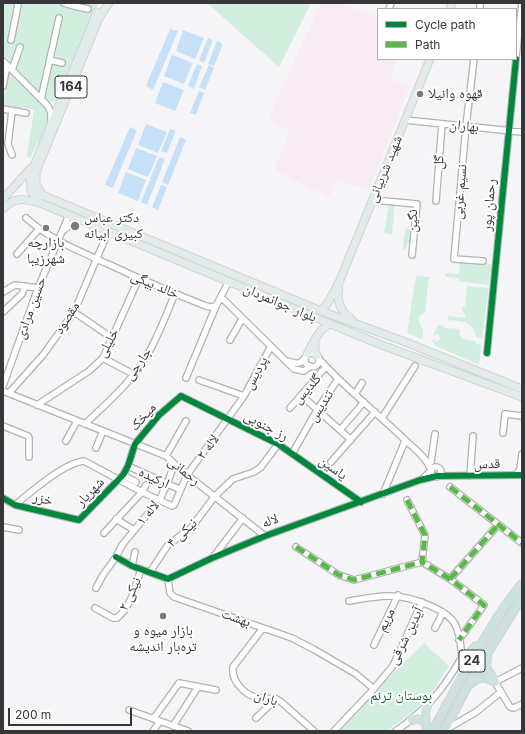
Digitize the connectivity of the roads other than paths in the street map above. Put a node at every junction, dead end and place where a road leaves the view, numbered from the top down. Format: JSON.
{"nodes":[{"id":1,"x":17,"y":3,"type":"edge"},
{"id":2,"x":64,"y":3,"type":"edge"},
{"id":3,"x":102,"y":3,"type":"edge"},
{"id":4,"x":109,"y":3,"type":"edge"},
{"id":5,"x":522,"y":3,"type":"edge"},
{"id":6,"x":75,"y":4,"type":"edge"},
{"id":7,"x":88,"y":9,"type":"dead end"},
{"id":8,"x":59,"y":18,"type":"dead end"},
{"id":9,"x":11,"y":40,"type":"dead end"},
{"id":10,"x":20,"y":47,"type":"dead end"},
{"id":11,"x":517,"y":49,"type":"edge"},
{"id":12,"x":50,"y":60,"type":"junction"},
{"id":13,"x":430,"y":60,"type":"edge"},
{"id":14,"x":474,"y":60,"type":"edge"},
{"id":15,"x":516,"y":60,"type":"edge"},
{"id":16,"x":5,"y":63,"type":"edge"},
{"id":17,"x":62,"y":63,"type":"dead end"},
{"id":18,"x":12,"y":70,"type":"junction"},
{"id":19,"x":3,"y":86,"type":"edge"},
{"id":20,"x":41,"y":99,"type":"junction"},
{"id":21,"x":60,"y":100,"type":"junction"},
{"id":22,"x":48,"y":106,"type":"junction"},
{"id":23,"x":3,"y":109,"type":"edge"},
{"id":24,"x":12,"y":111,"type":"junction"},
{"id":25,"x":26,"y":113,"type":"dead end"},
{"id":26,"x":405,"y":120,"type":"junction"},
{"id":27,"x":442,"y":124,"type":"junction"},
{"id":28,"x":50,"y":125,"type":"junction"},
{"id":29,"x":466,"y":126,"type":"junction"},
{"id":30,"x":508,"y":130,"type":"junction"},
{"id":31,"x":522,"y":132,"type":"edge"},
{"id":32,"x":12,"y":155,"type":"dead end"},
{"id":33,"x":35,"y":169,"type":"junction"},
{"id":34,"x":3,"y":199,"type":"edge"},
{"id":35,"x":373,"y":200,"type":"junction"},
{"id":36,"x":436,"y":201,"type":"dead end"},
{"id":37,"x":40,"y":203,"type":"junction"},
{"id":38,"x":3,"y":210,"type":"edge"},
{"id":39,"x":69,"y":215,"type":"junction"},
{"id":40,"x":26,"y":218,"type":"dead end"},
{"id":41,"x":81,"y":220,"type":"junction"},
{"id":42,"x":39,"y":229,"type":"junction"},
{"id":43,"x":62,"y":232,"type":"junction"},
{"id":44,"x":108,"y":232,"type":"junction"},
{"id":45,"x":58,"y":241,"type":"junction"},
{"id":46,"x":17,"y":254,"type":"dead end"},
{"id":47,"x":412,"y":256,"type":"dead end"},
{"id":48,"x":96,"y":259,"type":"junction"},
{"id":49,"x":483,"y":261,"type":"dead end"},
{"id":50,"x":139,"y":278,"type":"junction"},
{"id":51,"x":340,"y":280,"type":"junction"},
{"id":52,"x":229,"y":282,"type":"junction"},
{"id":53,"x":25,"y":286,"type":"junction"},
{"id":54,"x":38,"y":288,"type":"junction"},
{"id":55,"x":3,"y":292,"type":"edge"},
{"id":56,"x":175,"y":294,"type":"junction"},
{"id":57,"x":221,"y":297,"type":"junction"},
{"id":58,"x":216,"y":306,"type":"junction"},
{"id":59,"x":321,"y":311,"type":"junction"},
{"id":60,"x":3,"y":312,"type":"edge"},
{"id":61,"x":74,"y":312,"type":"junction"},
{"id":62,"x":316,"y":318,"type":"junction"},
{"id":63,"x":242,"y":319,"type":"junction"},
{"id":64,"x":331,"y":324,"type":"junction"},
{"id":65,"x":357,"y":324,"type":"junction"},
{"id":66,"x":320,"y":332,"type":"junction"},
{"id":67,"x":383,"y":334,"type":"junction"},
{"id":68,"x":112,"y":338,"type":"junction"},
{"id":69,"x":315,"y":339,"type":"junction"},
{"id":70,"x":230,"y":340,"type":"dead end"},
{"id":71,"x":403,"y":341,"type":"junction"},
{"id":72,"x":379,"y":344,"type":"junction"},
{"id":73,"x":270,"y":348,"type":"junction"},
{"id":74,"x":400,"y":352,"type":"junction"},
{"id":75,"x":487,"y":353,"type":"dead end"},
{"id":76,"x":306,"y":356,"type":"junction"},
{"id":77,"x":318,"y":357,"type":"junction"},
{"id":78,"x":103,"y":358,"type":"junction"},
{"id":79,"x":286,"y":361,"type":"junction"},
{"id":80,"x":311,"y":366,"type":"junction"},
{"id":81,"x":415,"y":366,"type":"dead end"},
{"id":82,"x":323,"y":370,"type":"junction"},
{"id":83,"x":133,"y":374,"type":"junction"},
{"id":84,"x":331,"y":374,"type":"junction"},
{"id":85,"x":186,"y":378,"type":"dead end"},
{"id":86,"x":199,"y":380,"type":"dead end"},
{"id":87,"x":338,"y":380,"type":"junction"},
{"id":88,"x":362,"y":383,"type":"dead end"},
{"id":89,"x":522,"y":385,"type":"edge"},
{"id":90,"x":3,"y":386,"type":"edge"},
{"id":91,"x":514,"y":386,"type":"junction"},
{"id":92,"x":522,"y":389,"type":"edge"},
{"id":93,"x":6,"y":392,"type":"edge"},
{"id":94,"x":355,"y":394,"type":"junction"},
{"id":95,"x":302,"y":395,"type":"junction"},
{"id":96,"x":181,"y":396,"type":"joint"},
{"id":97,"x":244,"y":396,"type":"junction"},
{"id":98,"x":522,"y":397,"type":"edge"},
{"id":99,"x":364,"y":402,"type":"junction"},
{"id":100,"x":37,"y":405,"type":"junction"},
{"id":101,"x":290,"y":408,"type":"dead end"},
{"id":102,"x":317,"y":410,"type":"junction"},
{"id":103,"x":375,"y":412,"type":"junction"},
{"id":104,"x":522,"y":416,"type":"edge"},
{"id":105,"x":382,"y":418,"type":"junction"},
{"id":106,"x":229,"y":419,"type":"junction"},
{"id":107,"x":77,"y":420,"type":"junction"},
{"id":108,"x":186,"y":421,"type":"dead end"},
{"id":109,"x":84,"y":424,"type":"junction"},
{"id":110,"x":3,"y":426,"type":"edge"},
{"id":111,"x":340,"y":430,"type":"junction"},
{"id":112,"x":103,"y":431,"type":"junction"},
{"id":113,"x":503,"y":433,"type":"dead end"},
{"id":114,"x":435,"y":434,"type":"dead end"},
{"id":115,"x":473,"y":436,"type":"dead end"},
{"id":116,"x":351,"y":440,"type":"junction"},
{"id":117,"x":405,"y":440,"type":"junction"},
{"id":118,"x":66,"y":441,"type":"dead end"},
{"id":119,"x":135,"y":444,"type":"junction"},
{"id":120,"x":278,"y":444,"type":"junction"},
{"id":121,"x":96,"y":448,"type":"dead end"},
{"id":122,"x":292,"y":454,"type":"junction"},
{"id":123,"x":522,"y":454,"type":"edge"},
{"id":124,"x":166,"y":456,"type":"junction"},
{"id":125,"x":29,"y":457,"type":"dead end"},
{"id":126,"x":425,"y":459,"type":"junction"},
{"id":127,"x":331,"y":462,"type":"dead end"},
{"id":128,"x":431,"y":462,"type":"junction"},
{"id":129,"x":174,"y":464,"type":"junction"},
{"id":130,"x":128,"y":466,"type":"junction"},
{"id":131,"x":438,"y":468,"type":"junction"},
{"id":132,"x":431,"y":471,"type":"junction"},
{"id":133,"x":187,"y":475,"type":"junction"},
{"id":134,"x":519,"y":475,"type":"edge"},
{"id":135,"x":437,"y":476,"type":"junction"},
{"id":136,"x":453,"y":476,"type":"junction"},
{"id":137,"x":470,"y":476,"type":"junction"},
{"id":138,"x":121,"y":477,"type":"junction"},
{"id":139,"x":420,"y":480,"type":"junction"},
{"id":140,"x":136,"y":482,"type":"dead end"},
{"id":141,"x":167,"y":484,"type":"junction"},
{"id":142,"x":146,"y":485,"type":"dead end"},
{"id":143,"x":450,"y":487,"type":"dead end"},
{"id":144,"x":179,"y":489,"type":"dead end"},
{"id":145,"x":142,"y":492,"type":"junction"},
{"id":146,"x":383,"y":494,"type":"junction"},
{"id":147,"x":215,"y":496,"type":"junction"},
{"id":148,"x":3,"y":498,"type":"edge"},
{"id":149,"x":160,"y":500,"type":"junction"},
{"id":150,"x":407,"y":500,"type":"dead end"},
{"id":151,"x":360,"y":502,"type":"junction"},
{"id":152,"x":15,"y":505,"type":"junction"},
{"id":153,"x":243,"y":518,"type":"junction"},
{"id":154,"x":116,"y":519,"type":"junction"},
{"id":155,"x":79,"y":520,"type":"joint"},
{"id":156,"x":498,"y":525,"type":"junction"},
{"id":157,"x":3,"y":527,"type":"edge"},
{"id":158,"x":20,"y":530,"type":"dead end"},
{"id":159,"x":134,"y":530,"type":"junction"},
{"id":160,"x":104,"y":533,"type":"dead end"},
{"id":161,"x":265,"y":536,"type":"junction"},
{"id":162,"x":522,"y":543,"type":"edge"},
{"id":163,"x":296,"y":547,"type":"dead end"},
{"id":164,"x":135,"y":552,"type":"dead end"},
{"id":165,"x":116,"y":557,"type":"junction"},
{"id":166,"x":212,"y":558,"type":"junction"},
{"id":167,"x":422,"y":562,"type":"junction"},
{"id":168,"x":132,"y":566,"type":"junction"},
{"id":169,"x":141,"y":569,"type":"junction"},
{"id":170,"x":150,"y":572,"type":"junction"},
{"id":171,"x":168,"y":579,"type":"junction"},
{"id":172,"x":450,"y":579,"type":"junction"},
{"id":173,"x":522,"y":582,"type":"edge"},
{"id":174,"x":96,"y":588,"type":"dead end"},
{"id":175,"x":398,"y":596,"type":"junction"},
{"id":176,"x":522,"y":597,"type":"edge"},
{"id":177,"x":349,"y":601,"type":"dead end"},
{"id":178,"x":422,"y":602,"type":"junction"},
{"id":179,"x":96,"y":608,"type":"dead end"},
{"id":180,"x":443,"y":612,"type":"junction"},
{"id":181,"x":263,"y":628,"type":"junction"},
{"id":182,"x":435,"y":628,"type":"dead end"},
{"id":183,"x":485,"y":638,"type":"junction"},
{"id":184,"x":459,"y":640,"type":"junction"},
{"id":185,"x":374,"y":645,"type":"dead end"},
{"id":186,"x":488,"y":651,"type":"junction"},
{"id":187,"x":462,"y":657,"type":"junction"},
{"id":188,"x":522,"y":668,"type":"edge"},
{"id":189,"x":496,"y":682,"type":"junction"},
{"id":190,"x":198,"y":687,"type":"junction"},
{"id":191,"x":467,"y":687,"type":"junction"},
{"id":192,"x":374,"y":689,"type":"junction"},
{"id":193,"x":216,"y":690,"type":"dead end"},
{"id":194,"x":501,"y":692,"type":"junction"},
{"id":195,"x":276,"y":699,"type":"junction"},
{"id":196,"x":522,"y":704,"type":"edge"},
{"id":197,"x":427,"y":706,"type":"junction"},
{"id":198,"x":129,"y":710,"type":"dead end"},
{"id":199,"x":154,"y":718,"type":"junction"},
{"id":200,"x":256,"y":718,"type":"dead end"},
{"id":201,"x":160,"y":720,"type":"junction"},
{"id":202,"x":412,"y":720,"type":"junction"},
{"id":203,"x":426,"y":722,"type":"junction"},
{"id":204,"x":307,"y":725,"type":"junction"},
{"id":205,"x":173,"y":726,"type":"junction"},
{"id":206,"x":153,"y":731,"type":"edge"},
{"id":207,"x":188,"y":731,"type":"edge"},
{"id":208,"x":311,"y":731,"type":"edge"},
{"id":209,"x":314,"y":731,"type":"edge"},
{"id":210,"x":334,"y":731,"type":"edge"},
{"id":211,"x":396,"y":731,"type":"edge"},
{"id":212,"x":428,"y":731,"type":"edge"},
{"id":213,"x":433,"y":731,"type":"edge"},
{"id":214,"x":444,"y":731,"type":"edge"}],
"edges":[{"from":1,"to":9,"type":"street"},
{"from":2,"to":6,"type":"street"},
{"from":3,"to":21,"type":"main road","number":"164"},
{"from":4,"to":33,"type":"main road","number":"164"},
{"from":5,"to":11,"type":"street","name":"رحمان پور"},
{"from":6,"to":7,"type":"street"},
{"from":8,"to":12,"type":"street"},
{"from":10,"to":18,"type":"street"},
{"from":12,"to":17,"type":"street"},
{"from":12,"to":20,"type":"street"},
{"from":13,"to":26,"type":"main road","name":"شهید شربیانی"},
{"from":14,"to":29,"type":"street","name":"نسیم غربی"},
{"from":15,"to":30,"type":"street","name":"رحمان پور"},
{"from":16,"to":18,"type":"street"},
{"from":16,"to":19,"type":"street"},
{"from":18,"to":20,"type":"street"},
{"from":20,"to":22,"type":"street"},
{"from":21,"to":22,"type":"street"},
{"from":21,"to":28,"type":"main road","number":"164"},
{"from":22,"to":28,"type":"street"},
{"from":23,"to":24,"type":"street"},
{"from":24,"to":25,"type":"street"},
{"from":24,"to":32,"type":"street"},
{"from":26,"to":27,"type":"street","name":"بهاران"},
{"from":26,"to":35,"type":"main road","name":"شهید شربیانی"},
{"from":27,"to":29,"type":"street","name":"بهاران"},
{"from":27,"to":36,"type":"street","name":"گل"},
{"from":28,"to":33,"type":"main road","number":"164"},
{"from":29,"to":30,"type":"street","name":"بهاران"},
{"from":29,"to":49,"type":"street","name":"نسیم غربی"},
{"from":30,"to":31,"type":"street","name":"بهاران"},
{"from":30,"to":75,"type":"street","name":"رحمان پور"},
{"from":33,"to":34,"type":"main road","number":"164"},
{"from":33,"to":37,"type":"main road"},
{"from":33,"to":59,"type":"main road","name":"بلوار جوانمردان"},
{"from":35,"to":47,"type":"street","name":"نگین"},
{"from":35,"to":51,"type":"main road","name":"شهید شربیانی"},
{"from":37,"to":38,"type":"main road","name":"بلوار جوانمردان"},
{"from":37,"to":39,"type":"main road","name":"بلوار جوانمردان"},
{"from":39,"to":41,"type":"main road","name":"بلوار جوانمردان"},
{"from":39,"to":43,"type":"street","name":"حسین مرادی"},
{"from":40,"to":42,"type":"street","name":"خالد بیگی"},
{"from":41,"to":43,"type":"street"},
{"from":41,"to":44,"type":"main road","name":"بلوار جوانمردان"},
{"from":42,"to":45,"type":"street","name":"خالد بیگی"},
{"from":42,"to":46,"type":"street"},
{"from":43,"to":45,"type":"street","name":"حسین مرادی"},
{"from":44,"to":48,"type":"street","name":"مقصود"},
{"from":44,"to":52,"type":"main road","name":"بلوار جوانمردان"},
{"from":45,"to":48,"type":"street","name":"خالد بیگی"},
{"from":45,"to":54,"type":"street","name":"حسین مرادی"},
{"from":48,"to":50,"type":"street","name":"خالد بیگی"},
{"from":48,"to":61,"type":"street","name":"مقصود"},
{"from":50,"to":56,"type":"street","name":"خالد بیگی"},
{"from":50,"to":68,"type":"street","name":"خلیلی"},
{"from":51,"to":59,"type":"main road","name":"شهید شربیانی"},
{"from":51,"to":65,"type":"main road","name":"شهید شربیانی"},
{"from":52,"to":57,"type":"street"},
{"from":52,"to":62,"type":"main road","name":"بلوار جوانمردان"},
{"from":53,"to":54,"type":"street"},
{"from":53,"to":55,"type":"street"},
{"from":53,"to":60,"type":"street"},
{"from":54,"to":90,"type":"street","name":"حسین مرادی"},
{"from":56,"to":58,"type":"street","name":"خالد بیگی"},
{"from":56,"to":83,"type":"street","name":"جارچی"},
{"from":57,"to":58,"type":"street"},
{"from":57,"to":63,"type":"street"},
{"from":58,"to":85,"type":"street"},
{"from":59,"to":65,"type":"main road","name":"بلوار جوانمردان"},
{"from":61,"to":68,"type":"street"},
{"from":61,"to":93,"type":"street","name":"مقصود"},
{"from":62,"to":64,"type":"main road","name":"بلوار جوانمردان"},
{"from":62,"to":66,"type":"main road"},
{"from":63,"to":70,"type":"street"},
{"from":63,"to":73,"type":"street"},
{"from":64,"to":66,"type":"main road"},
{"from":64,"to":72,"type":"main road","name":"بلوار جوانمردان"},
{"from":65,"to":67,"type":"main road","name":"بلوار جوانمردان"},
{"from":66,"to":69,"type":"main road"},
{"from":67,"to":71,"type":"main road","name":"بلوار جوانمردان"},
{"from":67,"to":72,"type":"main road"},
{"from":68,"to":78,"type":"street","name":"خلیلی"},
{"from":69,"to":76,"type":"main road"},
{"from":69,"to":77,"type":"main road"},
{"from":71,"to":74,"type":"main road"},
{"from":71,"to":91,"type":"main road","name":"بلوار جوانمردان"},
{"from":72,"to":74,"type":"main road","name":"بلوار جوانمردان"},
{"from":73,"to":79,"type":"street"},
{"from":73,"to":97,"type":"street","name":"پردیس"},
{"from":74,"to":98,"type":"main road","name":"بلوار جوانمردان"},
{"from":76,"to":77,"type":"street"},
{"from":76,"to":79,"type":"street"},
{"from":76,"to":80,"type":"street"},
{"from":77,"to":80,"type":"street"},
{"from":77,"to":84,"type":"street"},
{"from":78,"to":83,"type":"street"},
{"from":78,"to":100,"type":"street","name":"خلیلی"},
{"from":79,"to":80,"type":"street"},
{"from":80,"to":82,"type":"street"},
{"from":81,"to":105,"type":"street"},
{"from":82,"to":84,"type":"street"},
{"from":82,"to":95,"type":"street","name":"گلدیس"},
{"from":83,"to":109,"type":"street","name":"جارچی"},
{"from":84,"to":87,"type":"street"},
{"from":86,"to":97,"type":"street"},
{"from":87,"to":94,"type":"street"},
{"from":87,"to":102,"type":"street","name":"تندیس"},
{"from":88,"to":94,"type":"street"},
{"from":89,"to":91,"type":"street"},
{"from":91,"to":92,"type":"main road","name":"بلوار جوانمردان"},
{"from":93,"to":100,"type":"street","name":"رحمانی"},
{"from":94,"to":99,"type":"street"},
{"from":95,"to":101,"type":"street","name":"گلدیس"},
{"from":95,"to":102,"type":"street"},
{"from":96,"to":106,"type":"street","name":"رز جنوبی"},
{"from":96,"to":119,"type":"street","name":"میخک"},
{"from":97,"to":106,"type":"street","name":"پردیس"},
{"from":99,"to":103,"type":"street"},
{"from":99,"to":111,"type":"street"},
{"from":100,"to":107,"type":"street","name":"رحمانی"},
{"from":102,"to":111,"type":"street"},
{"from":102,"to":122,"type":"street","name":"تندیس"},
{"from":103,"to":105,"type":"street"},
{"from":103,"to":116,"type":"street"},
{"from":104,"to":113,"type":"street"},
{"from":105,"to":117,"type":"street"},
{"from":106,"to":120,"type":"street","name":"رز جنوبی"},
{"from":106,"to":133,"type":"street","name":"لاله ۲"},
{"from":107,"to":109,"type":"street","name":"رحمانی"},
{"from":107,"to":118,"type":"street"},
{"from":108,"to":124,"type":"street"},
{"from":109,"to":112,"type":"street","name":"رحمانی"},
{"from":110,"to":125,"type":"street"},
{"from":111,"to":116,"type":"street"},
{"from":112,"to":119,"type":"street","name":"رحمانی"},
{"from":112,"to":121,"type":"street"},
{"from":114,"to":128,"type":"street"},
{"from":115,"to":137,"type":"street"},
{"from":116,"to":127,"type":"street"},
{"from":117,"to":126,"type":"street"},
{"from":117,"to":146,"type":"street"},
{"from":119,"to":124,"type":"street","name":"رحمانی"},
{"from":119,"to":130,"type":"street","name":"میخک"},
{"from":120,"to":122,"type":"street","name":"رز جنوبی"},
{"from":120,"to":147,"type":"street","name":"نیکی ۴"},
{"from":122,"to":151,"type":"street","name":"یاسین"},
{"from":123,"to":134,"type":"street"},
{"from":124,"to":129,"type":"street","name":"رحمانی"},
{"from":126,"to":128,"type":"street"},
{"from":126,"to":132,"type":"street"},
{"from":128,"to":131,"type":"street"},
{"from":129,"to":133,"type":"street","name":"رحمانی"},
{"from":129,"to":141,"type":"street","name":"لاله ۱"},
{"from":130,"to":138,"type":"street","name":"میخک"},
{"from":130,"to":141,"type":"street","name":"ارکیده"},
{"from":131,"to":132,"type":"street"},
{"from":131,"to":135,"type":"street"},
{"from":131,"to":136,"type":"street"},
{"from":132,"to":135,"type":"street"},
{"from":132,"to":139,"type":"street"},
{"from":133,"to":147,"type":"street","name":"رحمانی"},
{"from":133,"to":149,"type":"street","name":"لاله ۲"},
{"from":134,"to":137,"type":"street","name":"قدس"},
{"from":135,"to":136,"type":"street","name":"قدس"},
{"from":135,"to":139,"type":"street","name":"لاله"},
{"from":136,"to":137,"type":"street","name":"قدس"},
{"from":138,"to":140,"type":"street"},
{"from":138,"to":145,"type":"street"},
{"from":138,"to":152,"type":"street"},
{"from":138,"to":155,"type":"street","name":"شهریار"},
{"from":139,"to":146,"type":"street","name":"لاله"},
{"from":141,"to":144,"type":"street","name":"ارکیده"},
{"from":141,"to":149,"type":"street","name":"لاله ۱"},
{"from":142,"to":145,"type":"street"},
{"from":143,"to":156,"type":"street"},
{"from":145,"to":149,"type":"street"},
{"from":145,"to":154,"type":"street"},
{"from":146,"to":151,"type":"street","name":"لاله"},
{"from":147,"to":153,"type":"street","name":"رحمانی"},
{"from":147,"to":170,"type":"street","name":"نیکی ۴"},
{"from":148,"to":152,"type":"street","name":"خزر"},
{"from":149,"to":159,"type":"street","name":"لاله ۱"},
{"from":150,"to":167,"type":"street"},
{"from":151,"to":161,"type":"street","name":"لاله"},
{"from":152,"to":155,"type":"street","name":"خزر"},
{"from":153,"to":161,"type":"street","name":"رحمانی"},
{"from":153,"to":166,"type":"street"},
{"from":154,"to":159,"type":"street"},
{"from":154,"to":160,"type":"street"},
{"from":156,"to":162,"type":"street"},
{"from":156,"to":172,"type":"street"},
{"from":157,"to":158,"type":"street"},
{"from":159,"to":165,"type":"street","name":"لاله ۱"},
{"from":161,"to":166,"type":"street","name":"لاله"},
{"from":163,"to":167,"type":"street"},
{"from":164,"to":168,"type":"street"},
{"from":165,"to":168,"type":"street"},
{"from":165,"to":174,"type":"street","name":"لاله ۱"},
{"from":166,"to":171,"type":"street","name":"لاله"},
{"from":167,"to":172,"type":"street"},
{"from":168,"to":169,"type":"street"},
{"from":169,"to":170,"type":"street"},
{"from":169,"to":179,"type":"street","name":"نیکی ۲"},
{"from":170,"to":171,"type":"street"},
{"from":171,"to":181,"type":"street","name":"بهشت"},
{"from":172,"to":184,"type":"street"},
{"from":173,"to":183,"type":"highway","number":"24"},
{"from":175,"to":177,"type":"street"},
{"from":175,"to":178,"type":"street"},
{"from":175,"to":185,"type":"street","name":"مریم"},
{"from":176,"to":186,"type":"highway","number":"24"},
{"from":178,"to":180,"type":"street"},
{"from":178,"to":192,"type":"street","name":"آیدین شرقی"},
{"from":180,"to":182,"type":"street"},
{"from":180,"to":184,"type":"street"},
{"from":181,"to":192,"type":"street","name":"بهشت"},
{"from":181,"to":195,"type":"street","name":"باران"},
{"from":183,"to":187,"type":"highway"},
{"from":183,"to":213,"type":"highway","number":"24"},
{"from":184,"to":187,"type":"street"},
{"from":186,"to":189,"type":"highway"},
{"from":186,"to":191,"type":"highway","number":"24"},
{"from":187,"to":197,"type":"street"},
{"from":188,"to":189,"type":"street"},
{"from":189,"to":191,"type":"highway"},
{"from":189,"to":194,"type":"street"},
{"from":190,"to":193,"type":"street"},
{"from":190,"to":199,"type":"street"},
{"from":190,"to":205,"type":"street"},
{"from":191,"to":214,"type":"highway","number":"24"},
{"from":192,"to":210,"type":"street","name":"آیدین شرقی"},
{"from":194,"to":196,"type":"street"},
{"from":194,"to":214,"type":"street"},
{"from":195,"to":200,"type":"street"},
{"from":195,"to":204,"type":"street","name":"باران"},
{"from":197,"to":202,"type":"street"},
{"from":197,"to":203,"type":"highway"},
{"from":198,"to":199,"type":"street"},
{"from":199,"to":201,"type":"street"},
{"from":201,"to":205,"type":"street"},
{"from":201,"to":206,"type":"street"},
{"from":202,"to":203,"type":"highway"},
{"from":202,"to":211,"type":"street"},
{"from":203,"to":212,"type":"highway"},
{"from":204,"to":208,"type":"street"},
{"from":204,"to":209,"type":"street"},
{"from":205,"to":207,"type":"street"}]}
